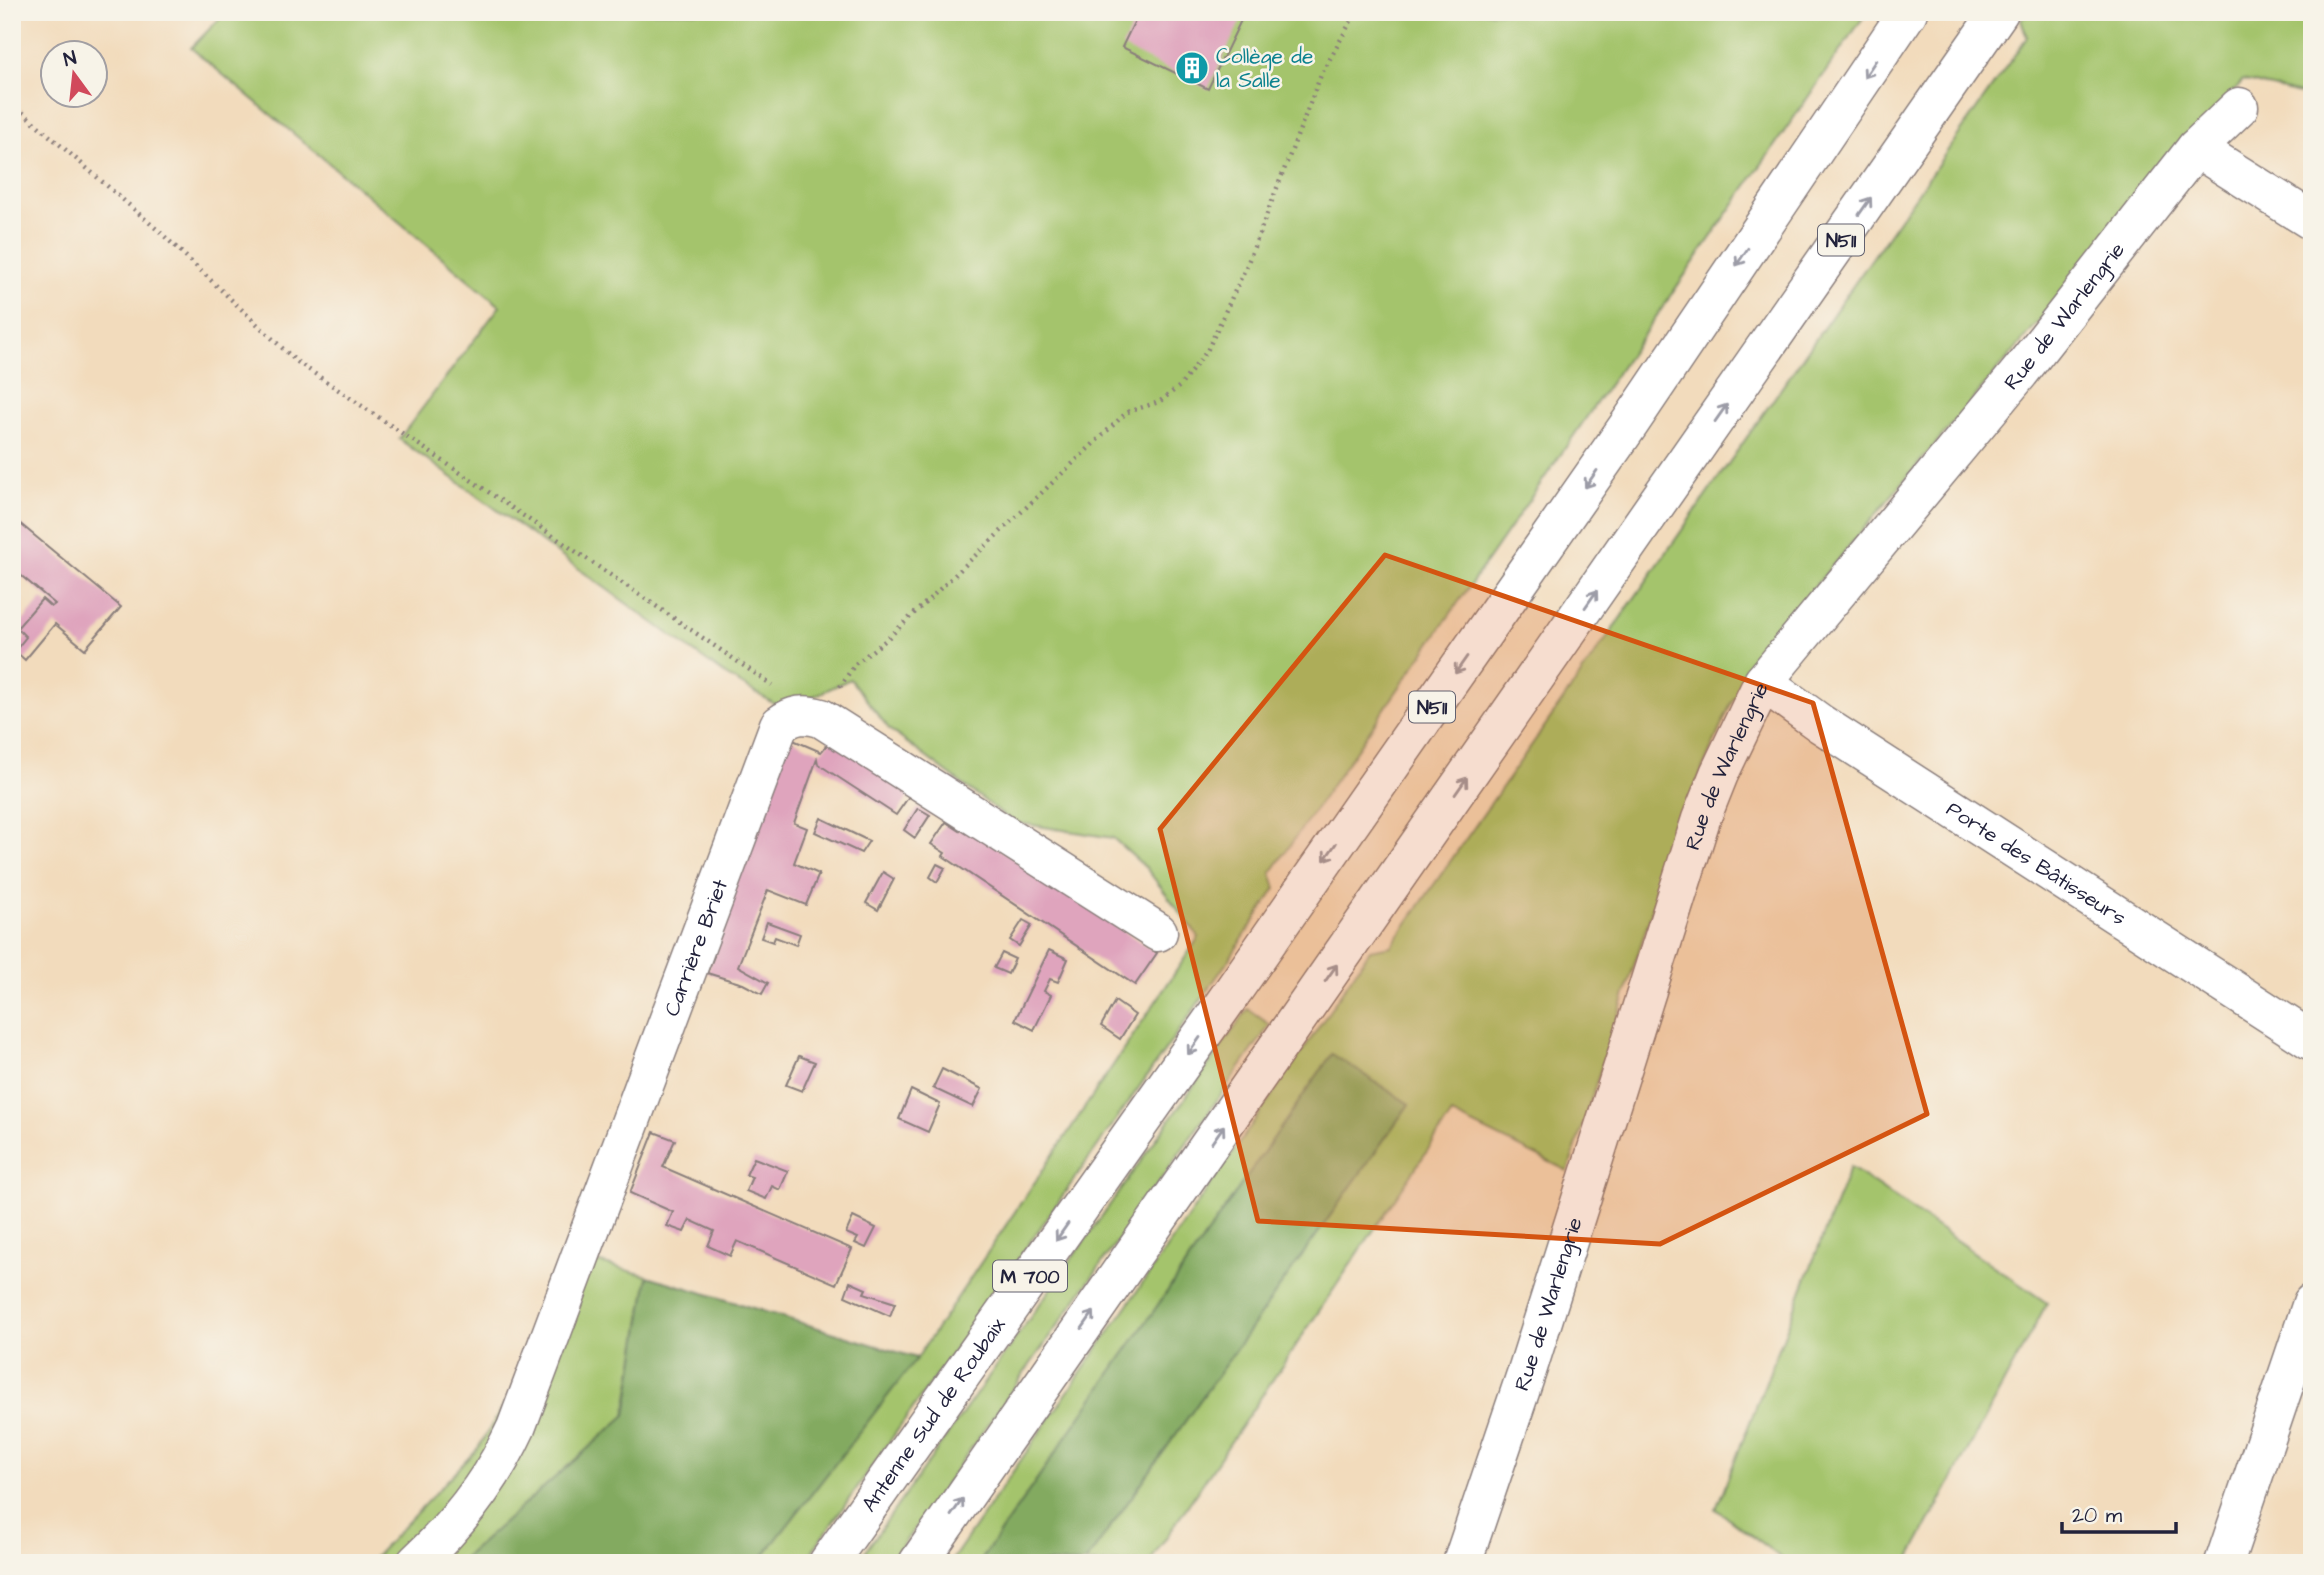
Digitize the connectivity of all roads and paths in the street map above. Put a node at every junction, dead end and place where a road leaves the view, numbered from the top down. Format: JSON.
{"nodes":[{"id":1,"x":1356,"y":12,"type":"edge"},
{"id":2,"x":1908,"y":12,"type":"edge"},
{"id":3,"x":1999,"y":12,"type":"edge"},
{"id":4,"x":12,"y":103,"type":"edge"},
{"id":5,"x":2239,"y":107,"type":"dead end"},
{"id":6,"x":2196,"y":148,"type":"junction"},
{"id":7,"x":2312,"y":221,"type":"edge"},
{"id":8,"x":1763,"y":682,"type":"junction"},
{"id":9,"x":816,"y":717,"type":"junction"},
{"id":10,"x":1158,"y":932,"type":"dead end"},
{"id":11,"x":1233,"y":991,"type":"joint"},
{"id":12,"x":2312,"y":1041,"type":"edge"},
{"id":13,"x":2312,"y":1303,"type":"edge"},
{"id":14,"x":416,"y":1563,"type":"edge"},
{"id":15,"x":828,"y":1563,"type":"edge"},
{"id":16,"x":918,"y":1563,"type":"edge"},
{"id":17,"x":1462,"y":1563,"type":"edge"},
{"id":18,"x":2224,"y":1563,"type":"edge"}],
"edges":[{"from":1,"to":9,"type":"path"},
{"from":2,"to":11,"type":"main road","number":"N511","one_way":true},
{"from":16,"to":3,"type":"main road","number":"N511","one_way":true},
{"from":4,"to":9,"type":"path"},
{"from":5,"to":6,"type":"main road","name":"Rue de Warlengrie"},
{"from":6,"to":7,"type":"main road"},
{"from":6,"to":8,"type":"main road","name":"Rue de Warlengrie"},
{"from":8,"to":12,"type":"main road","name":"Porte des Bâtisseurs"},
{"from":8,"to":17,"type":"main road","name":"Rue de Warlengrie"},
{"from":9,"to":10,"type":"main road"},
{"from":9,"to":14,"type":"main road","name":"Carrière Briet"},
{"from":11,"to":15,"type":"main road","name":"Antenne Sud de Roubaix","number":"M 700","one_way":true},
{"from":13,"to":18,"type":"main road"}]}
